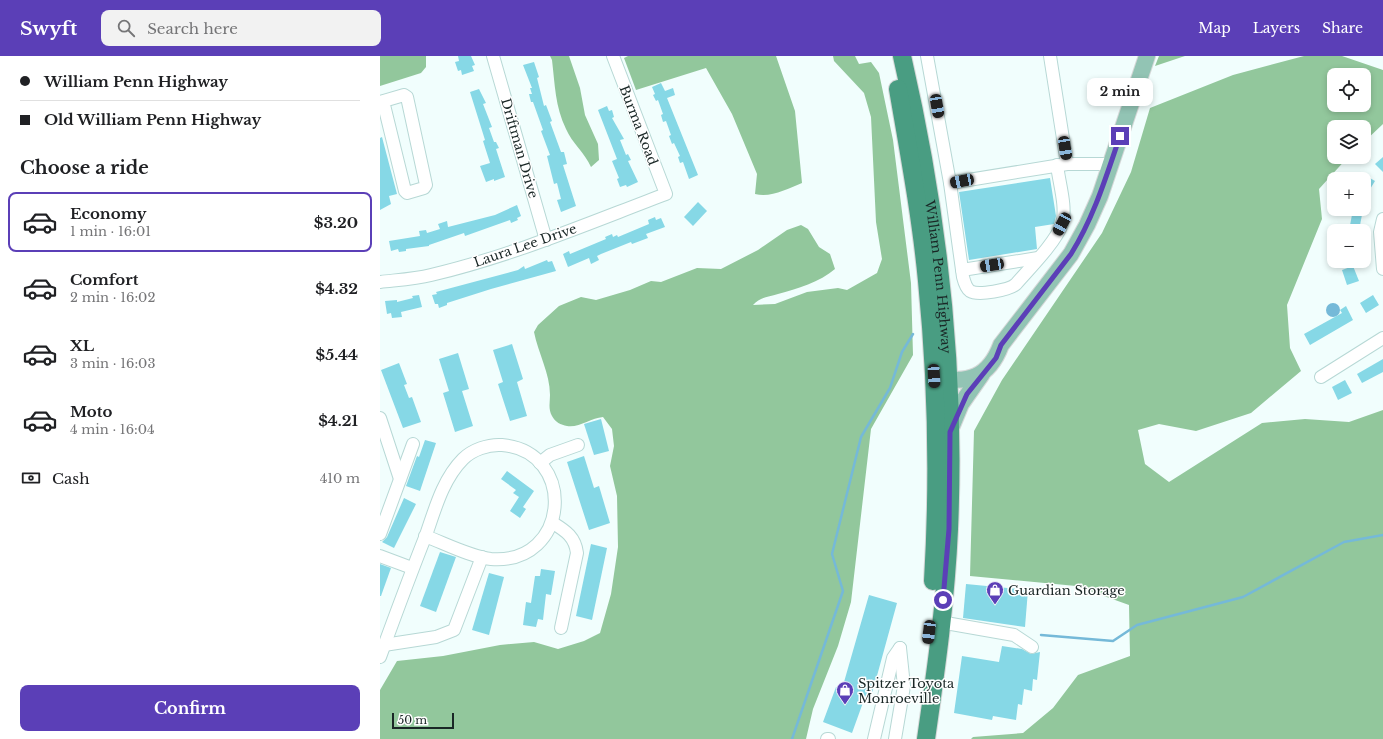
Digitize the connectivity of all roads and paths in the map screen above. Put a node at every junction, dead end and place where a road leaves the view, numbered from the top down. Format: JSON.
{"nodes":[{"id":1,"x":493,"y":56,"type":"edge"},
{"id":2,"x":613,"y":56,"type":"edge"},
{"id":3,"x":892,"y":56,"type":"edge"},
{"id":4,"x":902,"y":56,"type":"edge"},
{"id":5,"x":927,"y":56,"type":"edge"},
{"id":6,"x":1050,"y":56,"type":"edge"},
{"id":7,"x":1147,"y":56,"type":"edge"},
{"id":8,"x":382,"y":102,"type":"edge"},
{"id":9,"x":1110,"y":164,"type":"junction"},
{"id":10,"x":1062,"y":165,"type":"junction"},
{"id":11,"x":950,"y":183,"type":"junction"},
{"id":12,"x":666,"y":194,"type":"joint"},
{"id":13,"x":1383,"y":219,"type":"edge"},
{"id":14,"x":546,"y":240,"type":"junction"},
{"id":15,"x":1038,"y":258,"type":"junction"},
{"id":16,"x":1383,"y":269,"type":"edge"},
{"id":17,"x":962,"y":270,"type":"junction"},
{"id":18,"x":380,"y":282,"type":"edge"},
{"id":19,"x":1383,"y":338,"type":"edge"},
{"id":20,"x":1001,"y":345,"type":"junction"},
{"id":21,"x":983,"y":372,"type":"junction"},
{"id":22,"x":943,"y":376,"type":"junction"},
{"id":23,"x":1321,"y":377,"type":"dead end"},
{"id":24,"x":380,"y":418,"type":"edge"},
{"id":25,"x":950,"y":432,"type":"junction"},
{"id":26,"x":413,"y":444,"type":"dead end"},
{"id":27,"x":578,"y":445,"type":"dead end"},
{"id":28,"x":540,"y":463,"type":"junction"},
{"id":29,"x":400,"y":480,"type":"junction"},
{"id":30,"x":553,"y":523,"type":"junction"},
{"id":31,"x":380,"y":534,"type":"edge"},
{"id":32,"x":425,"y":536,"type":"junction"},
{"id":33,"x":380,"y":556,"type":"edge"},
{"id":34,"x":482,"y":557,"type":"junction"},
{"id":35,"x":412,"y":568,"type":"junction"},
{"id":36,"x":940,"y":622,"type":"junction"},
{"id":37,"x":561,"y":628,"type":"dead end"},
{"id":38,"x":1032,"y":647,"type":"dead end"},
{"id":39,"x":382,"y":651,"type":"edge"},
{"id":40,"x":884,"y":692,"type":"junction"},
{"id":41,"x":902,"y":697,"type":"junction"},
{"id":42,"x":874,"y":739,"type":"edge"},
{"id":43,"x":895,"y":739,"type":"edge"},
{"id":44,"x":916,"y":739,"type":"edge"},
{"id":45,"x":926,"y":739,"type":"edge"}],
"edges":[{"from":1,"to":14,"type":"street","name":"Driftman Drive"},
{"from":2,"to":12,"type":"street","name":"Burma Road"},
{"from":3,"to":22,"type":"highway","name":"William Penn Highway"},
{"from":4,"to":22,"type":"highway","name":"William Penn Highway"},
{"from":5,"to":11,"type":"street"},
{"from":6,"to":10,"type":"street"},
{"from":7,"to":9,"type":"main road"},
{"from":8,"to":8,"type":"street"},
{"from":9,"to":10,"type":"street"},
{"from":9,"to":20,"type":"main road"},
{"from":10,"to":11,"type":"street"},
{"from":10,"to":15,"type":"street"},
{"from":11,"to":17,"type":"street"},
{"from":12,"to":14,"type":"street","name":"Laura Lee Drive"},
{"from":13,"to":16,"type":"street"},
{"from":14,"to":18,"type":"street","name":"Laura Lee Drive"},
{"from":15,"to":17,"type":"street"},
{"from":15,"to":17,"type":"street"},
{"from":19,"to":23,"type":"street"},
{"from":20,"to":21,"type":"main road"},
{"from":20,"to":22,"type":"main road"},
{"from":21,"to":22,"type":"main road"},
{"from":21,"to":25,"type":"main road"},
{"from":22,"to":25,"type":"highway","name":"William Penn Highway"},
{"from":22,"to":44,"type":"highway","name":"William Penn Highway"},
{"from":24,"to":29,"type":"street"},
{"from":25,"to":36,"type":"highway","name":"William Penn Highway"},
{"from":26,"to":29,"type":"street"},
{"from":27,"to":28,"type":"street"},
{"from":28,"to":30,"type":"street"},
{"from":28,"to":32,"type":"street"},
{"from":29,"to":31,"type":"street"},
{"from":30,"to":34,"type":"street"},
{"from":30,"to":37,"type":"street"},
{"from":32,"to":34,"type":"street"},
{"from":32,"to":35,"type":"street"},
{"from":33,"to":35,"type":"street"},
{"from":34,"to":39,"type":"street"},
{"from":35,"to":39,"type":"street"},
{"from":36,"to":38,"type":"street"},
{"from":36,"to":45,"type":"highway","name":"William Penn Highway"},
{"from":40,"to":41,"type":"street"},
{"from":40,"to":41,"type":"street"},
{"from":40,"to":42,"type":"street"},
{"from":41,"to":43,"type":"street"}]}
